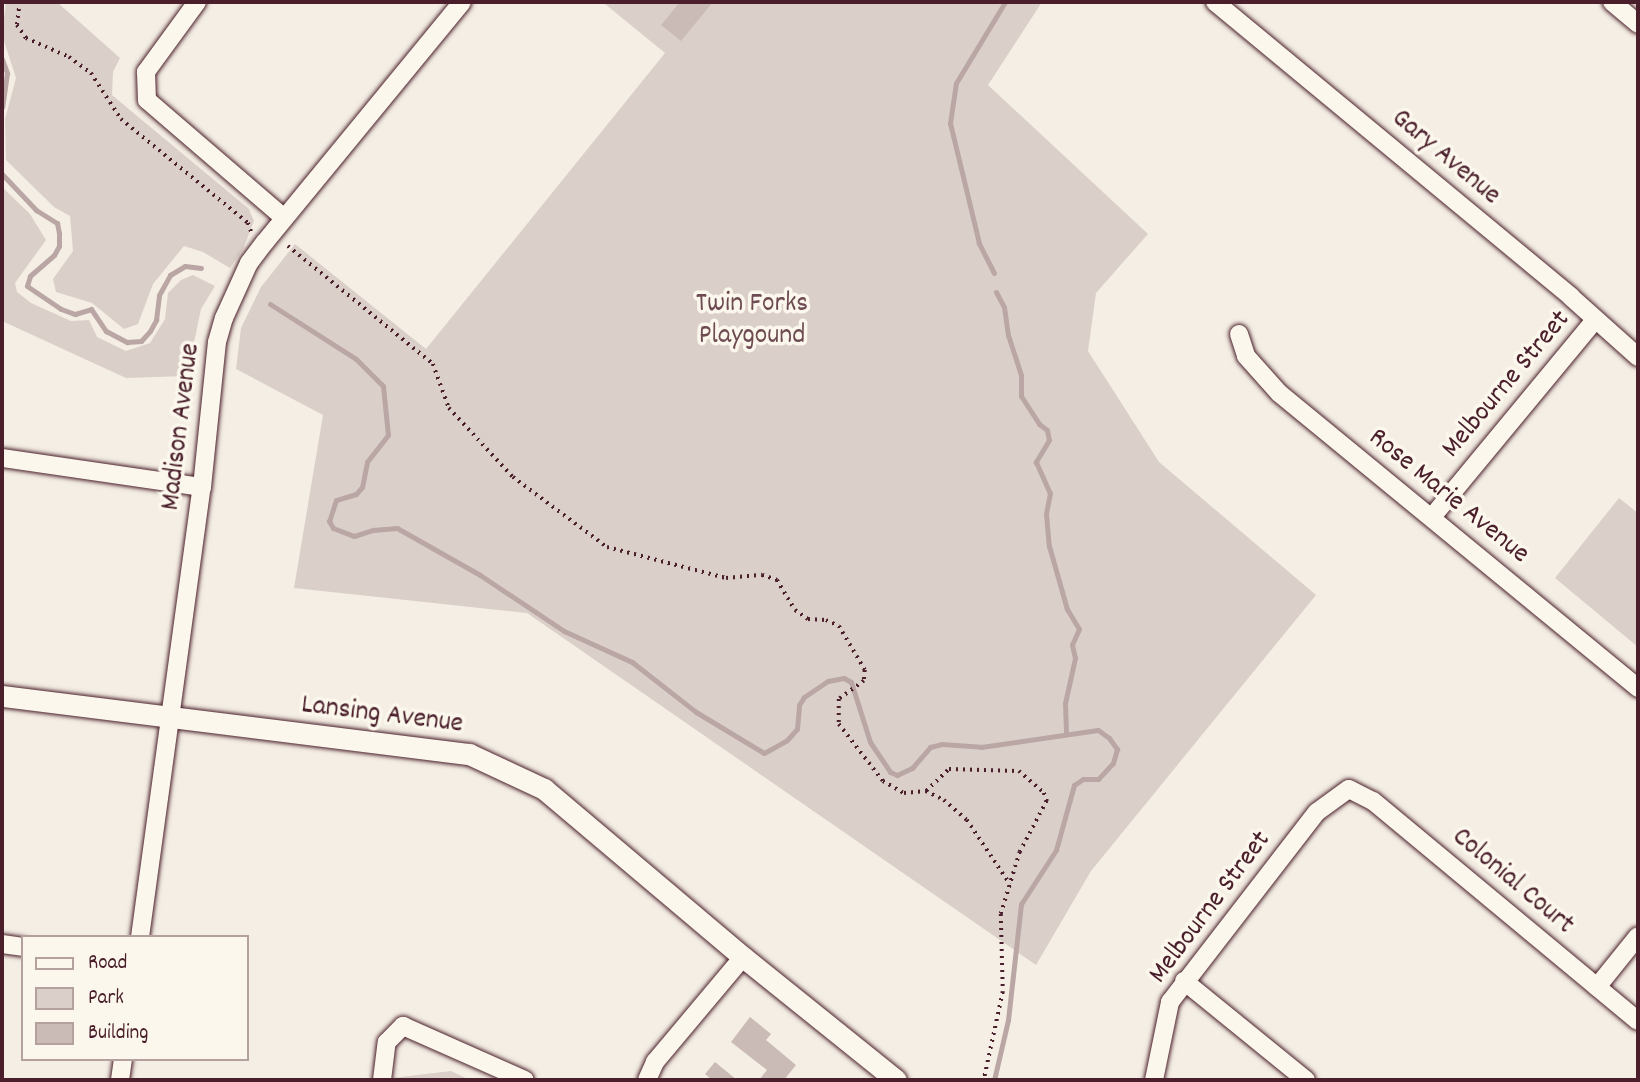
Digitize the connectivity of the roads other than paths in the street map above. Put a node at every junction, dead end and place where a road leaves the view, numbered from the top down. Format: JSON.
{"nodes":[{"id":1,"x":197,"y":2,"type":"edge"},
{"id":2,"x":462,"y":2,"type":"edge"},
{"id":3,"x":1215,"y":2,"type":"edge"},
{"id":4,"x":1612,"y":2,"type":"edge"},
{"id":5,"x":1638,"y":24,"type":"edge"},
{"id":6,"x":284,"y":218,"type":"junction"},
{"id":7,"x":1595,"y":320,"type":"junction"},
{"id":8,"x":1239,"y":334,"type":"dead end"},
{"id":9,"x":1638,"y":357,"type":"edge"},
{"id":10,"x":2,"y":458,"type":"edge"},
{"id":11,"x":202,"y":487,"type":"junction"},
{"id":12,"x":1432,"y":517,"type":"junction"},
{"id":13,"x":1638,"y":688,"type":"edge"},
{"id":14,"x":2,"y":696,"type":"edge"},
{"id":15,"x":169,"y":717,"type":"junction"},
{"id":16,"x":1349,"y":789,"type":"joint"},
{"id":17,"x":140,"y":935,"type":"edge"},
{"id":18,"x":1638,"y":936,"type":"edge"},
{"id":19,"x":2,"y":944,"type":"edge"},
{"id":20,"x":21,"y":947,"type":"edge"},
{"id":21,"x":743,"y":957,"type":"junction"},
{"id":22,"x":1184,"y":981,"type":"junction"},
{"id":23,"x":1597,"y":987,"type":"junction"},
{"id":24,"x":1638,"y":1021,"type":"edge"},
{"id":25,"x":123,"y":1061,"type":"edge"},
{"id":26,"x":120,"y":1080,"type":"edge"},
{"id":27,"x":382,"y":1080,"type":"edge"},
{"id":28,"x":525,"y":1080,"type":"edge"},
{"id":29,"x":647,"y":1080,"type":"edge"},
{"id":30,"x":896,"y":1080,"type":"edge"},
{"id":31,"x":1154,"y":1080,"type":"edge"},
{"id":32,"x":1306,"y":1080,"type":"edge"}],
"edges":[{"from":1,"to":6,"type":"street"},
{"from":2,"to":6,"type":"street","name":"Madison Avenue"},
{"from":3,"to":7,"type":"street","name":"Gary Avenue"},
{"from":4,"to":5,"type":"street"},
{"from":6,"to":11,"type":"street","name":"Madison Avenue"},
{"from":7,"to":9,"type":"street","name":"Gary Avenue"},
{"from":7,"to":12,"type":"street","name":"Melbourne Street"},
{"from":8,"to":12,"type":"street","name":"Rose Marie Avenue"},
{"from":10,"to":11,"type":"street"},
{"from":11,"to":15,"type":"street","name":"Madison Avenue"},
{"from":12,"to":13,"type":"street","name":"Rose Marie Avenue"},
{"from":14,"to":15,"type":"street","name":"Lansing Avenue"},
{"from":15,"to":17,"type":"street","name":"Madison Avenue"},
{"from":15,"to":21,"type":"street","name":"Lansing Avenue"},
{"from":16,"to":22,"type":"street","name":"Melbourne Street"},
{"from":16,"to":23,"type":"street","name":"Colonial Court"},
{"from":18,"to":23,"type":"street"},
{"from":19,"to":20,"type":"street"},
{"from":21,"to":29,"type":"street"},
{"from":21,"to":30,"type":"street","name":"Lansing Avenue"},
{"from":22,"to":31,"type":"street","name":"Melbourne Street"},
{"from":22,"to":32,"type":"street"},
{"from":23,"to":24,"type":"street","name":"Colonial Court"},
{"from":25,"to":26,"type":"street"},
{"from":27,"to":28,"type":"street"}]}
